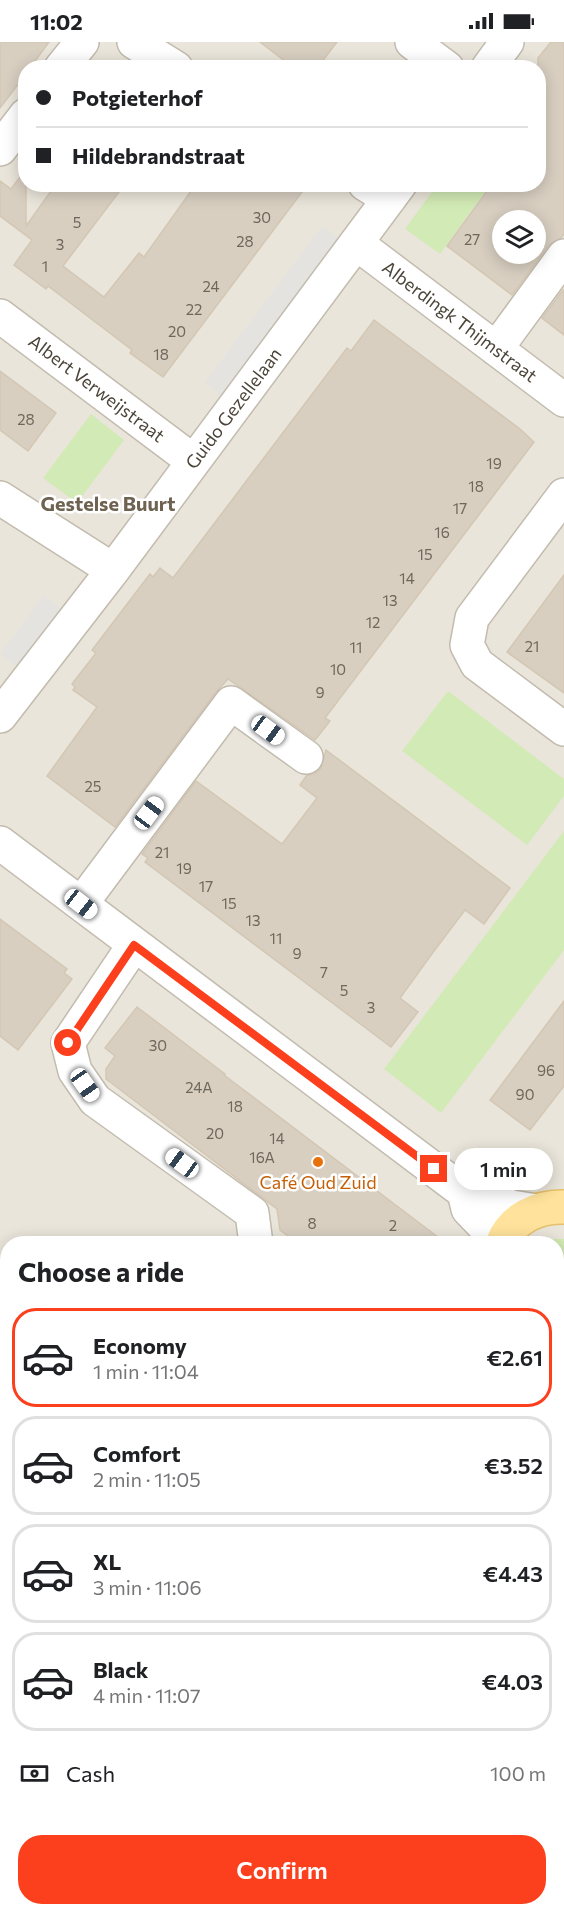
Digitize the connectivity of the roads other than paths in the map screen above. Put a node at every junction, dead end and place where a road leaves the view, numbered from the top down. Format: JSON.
{"nodes":[{"id":1,"x":82,"y":42,"type":"edge"},
{"id":2,"x":134,"y":42,"type":"edge"},
{"id":3,"x":412,"y":42,"type":"edge"},
{"id":4,"x":507,"y":42,"type":"edge"},
{"id":5,"x":67,"y":60,"type":"edge"},
{"id":6,"x":163,"y":60,"type":"edge"},
{"id":7,"x":436,"y":60,"type":"edge"},
{"id":8,"x":494,"y":60,"type":"edge"},
{"id":9,"x":18,"y":125,"type":"edge"},
{"id":10,"x":0,"y":149,"type":"edge"},
{"id":11,"x":383,"y":192,"type":"edge"},
{"id":12,"x":356,"y":243,"type":"junction"},
{"id":13,"x":564,"y":256,"type":"edge"},
{"id":14,"x":0,"y":316,"type":"edge"},
{"id":15,"x":496,"y":349,"type":"junction"},
{"id":16,"x":564,"y":400,"type":"edge"},
{"id":17,"x":193,"y":461,"type":"junction"},
{"id":18,"x":564,"y":495,"type":"edge"},
{"id":19,"x":0,"y":498,"type":"edge"},
{"id":20,"x":113,"y":570,"type":"junction"},
{"id":21,"x":0,"y":716,"type":"edge"},
{"id":22,"x":564,"y":729,"type":"edge"},
{"id":23,"x":306,"y":757,"type":"dead end"},
{"id":24,"x":0,"y":843,"type":"edge"},
{"id":25,"x":81,"y":904,"type":"junction"},
{"id":26,"x":134,"y":945,"type":"junction"},
{"id":27,"x":464,"y":1192,"type":"junction"},
{"id":28,"x":550,"y":1209,"type":"edge"},
{"id":29,"x":255,"y":1236,"type":"edge"},
{"id":30,"x":492,"y":1236,"type":"edge"},
{"id":31,"x":507,"y":1236,"type":"edge"}],
"edges":[{"from":1,"to":5,"type":"street"},
{"from":2,"to":6,"type":"street"},
{"from":3,"to":7,"type":"street"},
{"from":4,"to":8,"type":"street"},
{"from":9,"to":10,"type":"street"},
{"from":11,"to":12,"type":"street","name":"Guido Gezellelaan"},
{"from":12,"to":15,"type":"street","name":"Alberdingk Thijmstraat"},
{"from":12,"to":17,"type":"street","name":"Guido Gezellelaan"},
{"from":13,"to":15,"type":"street"},
{"from":14,"to":17,"type":"street","name":"Albert Verweijstraat"},
{"from":15,"to":16,"type":"street","name":"Alberdingk Thijmstraat"},
{"from":17,"to":20,"type":"street","name":"Guido Gezellelaan"},
{"from":18,"to":22,"type":"street"},
{"from":19,"to":20,"type":"street"},
{"from":20,"to":21,"type":"street","name":"Guido Gezellelaan"},
{"from":23,"to":25,"type":"street"},
{"from":24,"to":25,"type":"street"},
{"from":25,"to":26,"type":"street"},
{"from":26,"to":27,"type":"street"},
{"from":26,"to":29,"type":"street"},
{"from":27,"to":28,"type":"street"},
{"from":27,"to":30,"type":"street"},
{"from":28,"to":31,"type":"main road"}]}
